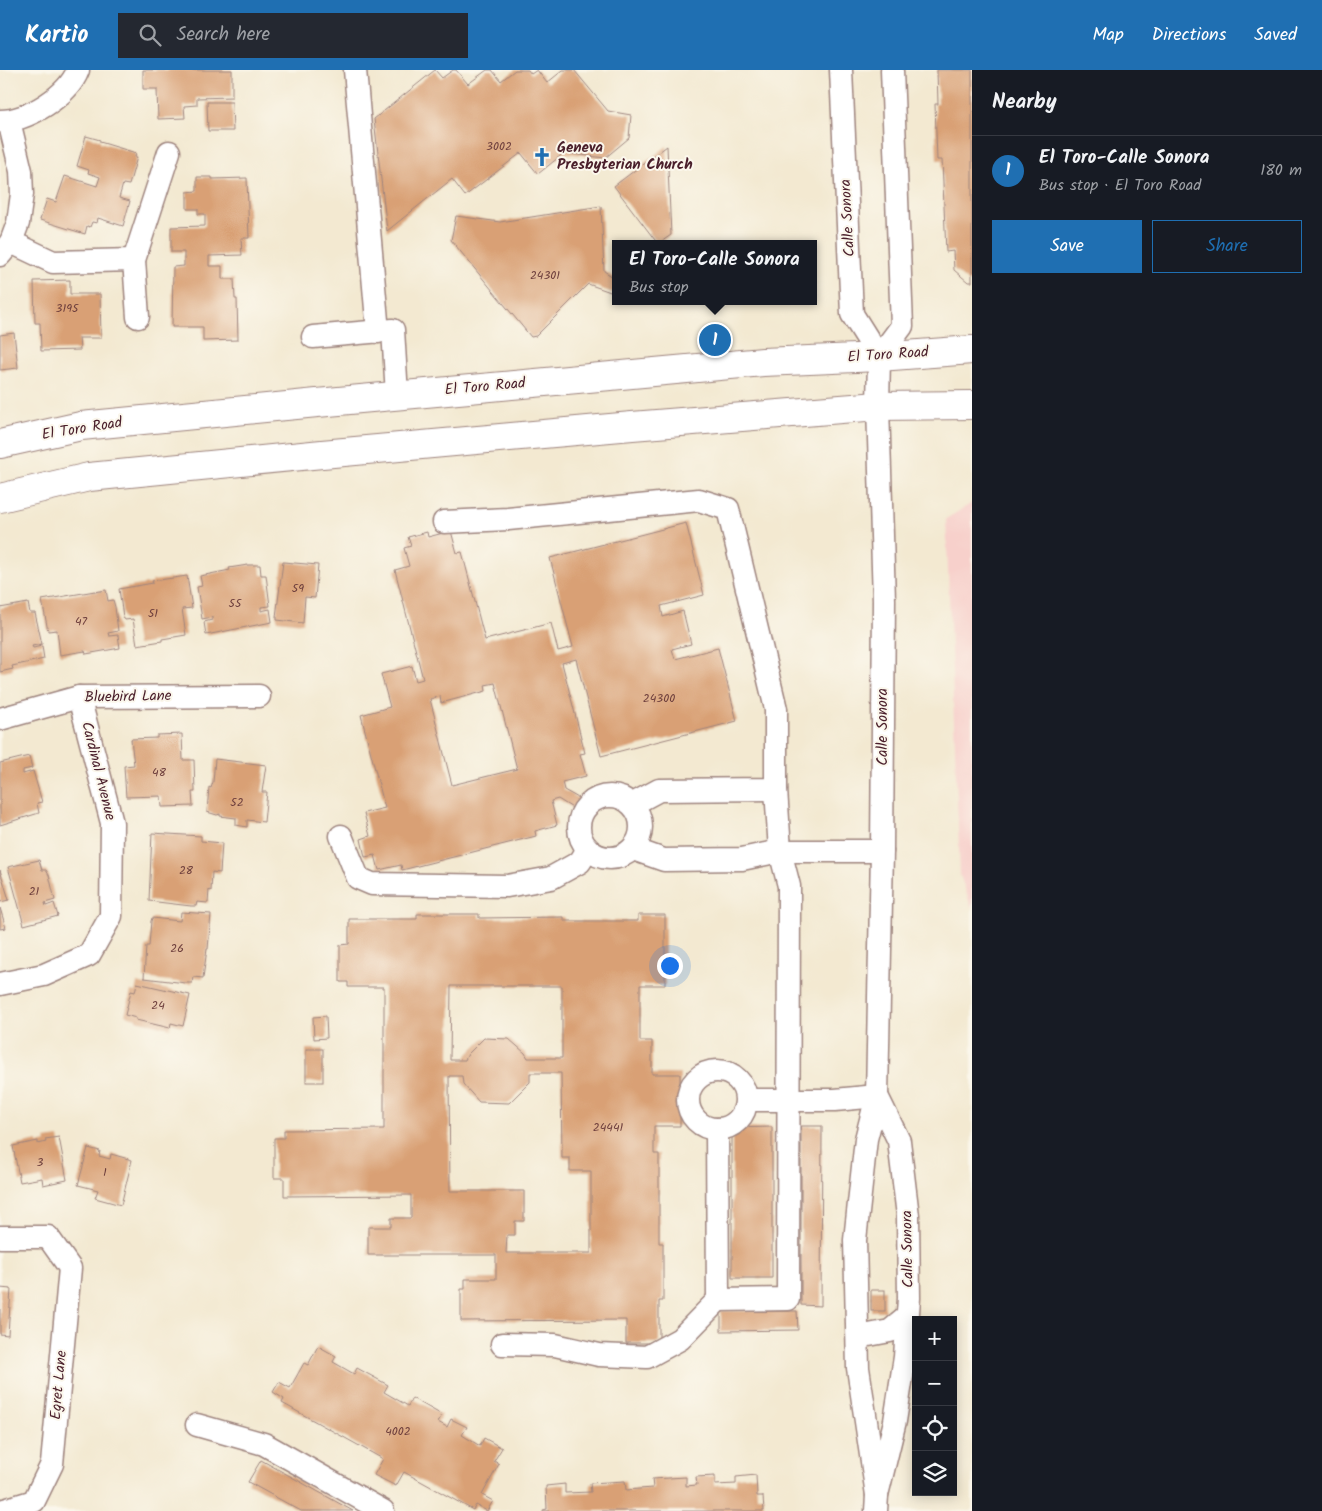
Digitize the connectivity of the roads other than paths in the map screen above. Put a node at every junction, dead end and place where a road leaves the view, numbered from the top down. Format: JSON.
{"nodes":[{"id":1,"x":78,"y":70,"type":"edge"},
{"id":2,"x":355,"y":70,"type":"edge"},
{"id":3,"x":841,"y":70,"type":"edge"},
{"id":4,"x":892,"y":70,"type":"edge"},
{"id":5,"x":4,"y":121,"type":"edge"},
{"id":6,"x":169,"y":152,"type":"dead end"},
{"id":7,"x":5,"y":249,"type":"edge"},
{"id":8,"x":134,"y":260,"type":"junction"},
{"id":9,"x":138,"y":317,"type":"dead end"},
{"id":10,"x":378,"y":332,"type":"junction"},
{"id":11,"x":312,"y":337,"type":"dead end"},
{"id":12,"x":972,"y":350,"type":"edge"},
{"id":13,"x":880,"y":357,"type":"junction"},
{"id":14,"x":397,"y":395,"type":"junction"},
{"id":15,"x":972,"y":405,"type":"edge"},
{"id":16,"x":878,"y":406,"type":"junction"},
{"id":17,"x":0,"y":444,"type":"edge"},
{"id":18,"x":0,"y":498,"type":"edge"},
{"id":19,"x":444,"y":522,"type":"dead end"},
{"id":20,"x":259,"y":696,"type":"dead end"},
{"id":21,"x":79,"y":697,"type":"junction"},
{"id":22,"x":0,"y":719,"type":"edge"},
{"id":23,"x":776,"y":789,"type":"junction"},
{"id":24,"x":632,"y":804,"type":"junction"},
{"id":25,"x":341,"y":836,"type":"dead end"},
{"id":26,"x":588,"y":849,"type":"junction"},
{"id":27,"x":632,"y":849,"type":"junction"},
{"id":28,"x":780,"y":851,"type":"junction"},
{"id":29,"x":882,"y":851,"type":"junction"},
{"id":30,"x":0,"y":984,"type":"edge"},
{"id":31,"x":877,"y":1096,"type":"junction"},
{"id":32,"x":747,"y":1100,"type":"junction"},
{"id":33,"x":788,"y":1100,"type":"junction"},
{"id":34,"x":717,"y":1129,"type":"junction"},
{"id":35,"x":0,"y":1237,"type":"edge"},
{"id":36,"x":718,"y":1300,"type":"junction"},
{"id":37,"x":908,"y":1317,"type":"junction"},
{"id":38,"x":858,"y":1337,"type":"junction"},
{"id":39,"x":502,"y":1344,"type":"dead end"},
{"id":40,"x":197,"y":1425,"type":"dead end"},
{"id":41,"x":877,"y":1503,"type":"edge"},
{"id":42,"x":1,"y":1511,"type":"edge"},
{"id":43,"x":383,"y":1511,"type":"edge"}],
"edges":[{"from":1,"to":5,"type":"street"},
{"from":2,"to":10,"type":"street"},
{"from":3,"to":13,"type":"street","name":"Calle Sonora"},
{"from":4,"to":13,"type":"street"},
{"from":5,"to":7,"type":"street"},
{"from":6,"to":8,"type":"street"},
{"from":7,"to":8,"type":"street"},
{"from":8,"to":9,"type":"street"},
{"from":10,"to":11,"type":"street"},
{"from":10,"to":14,"type":"street"},
{"from":12,"to":13,"type":"main road","name":"El Toro Road"},
{"from":13,"to":14,"type":"main road","name":"El Toro Road"},
{"from":13,"to":16,"type":"street","name":"Calle Sonora"},
{"from":14,"to":17,"type":"main road","name":"El Toro Road"},
{"from":15,"to":16,"type":"main road"},
{"from":16,"to":18,"type":"main road"},
{"from":16,"to":29,"type":"street","name":"Calle Sonora"},
{"from":19,"to":23,"type":"street"},
{"from":20,"to":21,"type":"street","name":"Bluebird Lane"},
{"from":21,"to":22,"type":"street","name":"Bluebird Lane"},
{"from":21,"to":30,"type":"street","name":"Cardinal Avenue"},
{"from":23,"to":24,"type":"street"},
{"from":23,"to":28,"type":"street"},
{"from":24,"to":26,"type":"street"},
{"from":24,"to":27,"type":"street"},
{"from":25,"to":26,"type":"street"},
{"from":26,"to":27,"type":"street"},
{"from":27,"to":28,"type":"street"},
{"from":28,"to":29,"type":"street"},
{"from":28,"to":33,"type":"street"},
{"from":29,"to":31,"type":"street","name":"Calle Sonora"},
{"from":31,"to":33,"type":"street"},
{"from":31,"to":37,"type":"street","name":"Calle Sonora"},
{"from":31,"to":38,"type":"street","name":"Calle Sonora"},
{"from":32,"to":33,"type":"street"},
{"from":32,"to":34,"type":"street"},
{"from":32,"to":34,"type":"street"},
{"from":33,"to":36,"type":"street"},
{"from":34,"to":36,"type":"street"},
{"from":35,"to":42,"type":"street","name":"Egret Lane"},
{"from":36,"to":39,"type":"street"},
{"from":37,"to":38,"type":"street"},
{"from":37,"to":41,"type":"street","name":"Calle Sonora"},
{"from":38,"to":41,"type":"street","name":"Calle Sonora"},
{"from":40,"to":43,"type":"street"}]}
